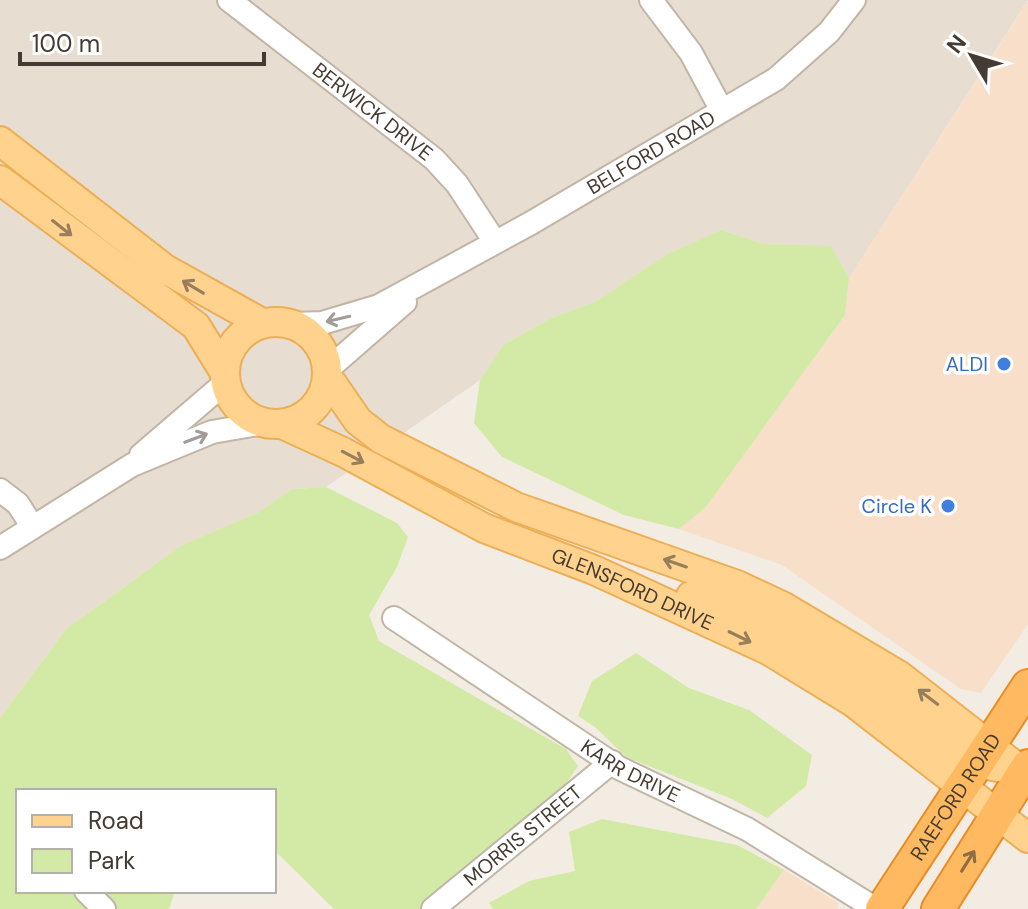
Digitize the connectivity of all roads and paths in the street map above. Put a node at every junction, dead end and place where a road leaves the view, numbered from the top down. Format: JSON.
{"nodes":[{"id":1,"x":229,"y":0,"type":"edge"},
{"id":2,"x":651,"y":0,"type":"edge"},
{"id":3,"x":854,"y":0,"type":"edge"},
{"id":4,"x":721,"y":109,"type":"junction"},
{"id":5,"x":0,"y":141,"type":"edge"},
{"id":6,"x":0,"y":180,"type":"edge"},
{"id":7,"x":495,"y":242,"type":"junction"},
{"id":8,"x":430,"y":280,"type":"junction"},
{"id":9,"x":262,"y":323,"type":"junction"},
{"id":10,"x":294,"y":324,"type":"junction"},
{"id":11,"x":327,"y":373,"type":"junction"},
{"id":12,"x":226,"y":378,"type":"junction"},
{"id":13,"x":273,"y":423,"type":"junction"},
{"id":14,"x":132,"y":465,"type":"junction"},
{"id":15,"x":0,"y":490,"type":"edge"},
{"id":16,"x":32,"y":526,"type":"junction"},
{"id":17,"x":0,"y":548,"type":"edge"},
{"id":18,"x":394,"y":618,"type":"dead end"},
{"id":19,"x":1028,"y":686,"type":"edge"},
{"id":20,"x":612,"y":762,"type":"junction"},
{"id":21,"x":976,"y":765,"type":"junction"},
{"id":22,"x":1027,"y":772,"type":"edge"},
{"id":23,"x":998,"y":813,"type":"junction"},
{"id":24,"x":1028,"y":838,"type":"edge"},
{"id":25,"x":88,"y":893,"type":"edge"},
{"id":26,"x":104,"y":909,"type":"edge"},
{"id":27,"x":433,"y":909,"type":"edge"},
{"id":28,"x":876,"y":909,"type":"edge"},
{"id":29,"x":882,"y":909,"type":"edge"},
{"id":30,"x":938,"y":909,"type":"edge"}],
"edges":[{"from":1,"to":7,"type":"street","name":"BERWICK DRIVE"},
{"from":2,"to":4,"type":"street"},
{"from":3,"to":4,"type":"street","name":"BELFORD ROAD"},
{"from":4,"to":7,"type":"street","name":"BELFORD ROAD"},
{"from":9,"to":5,"type":"main road","one_way":true},
{"from":6,"to":12,"type":"main road","one_way":true},
{"from":7,"to":8,"type":"street","name":"BELFORD ROAD"},
{"from":8,"to":10,"type":"street","name":"BELFORD ROAD","one_way":true},
{"from":8,"to":11,"type":"street","name":"BELFORD ROAD"},
{"from":9,"to":10,"type":"main road"},
{"from":9,"to":12,"type":"main road"},
{"from":10,"to":11,"type":"main road"},
{"from":11,"to":13,"type":"main road"},
{"from":21,"to":11,"type":"main road","name":"GLENSFORD DRIVE","one_way":true},
{"from":12,"to":13,"type":"main road"},
{"from":12,"to":14,"type":"street"},
{"from":14,"to":13,"type":"street","one_way":true},
{"from":13,"to":21,"type":"main road","name":"GLENSFORD DRIVE","one_way":true},
{"from":14,"to":16,"type":"street"},
{"from":15,"to":16,"type":"street"},
{"from":16,"to":17,"type":"street"},
{"from":18,"to":20,"type":"street","name":"KARR DRIVE"},
{"from":19,"to":21,"type":"highway","name":"RAEFORD ROAD"},
{"from":20,"to":27,"type":"street","name":"MORRIS STREET"},
{"from":20,"to":28,"type":"street","name":"KARR DRIVE"},
{"from":21,"to":22,"type":"main road"},
{"from":21,"to":23,"type":"main road"},
{"from":21,"to":29,"type":"highway","name":"RAEFORD ROAD"},
{"from":22,"to":23,"type":"highway"},
{"from":23,"to":24,"type":"main road"},
{"from":30,"to":23,"type":"highway","one_way":true},
{"from":25,"to":26,"type":"street"}]}
